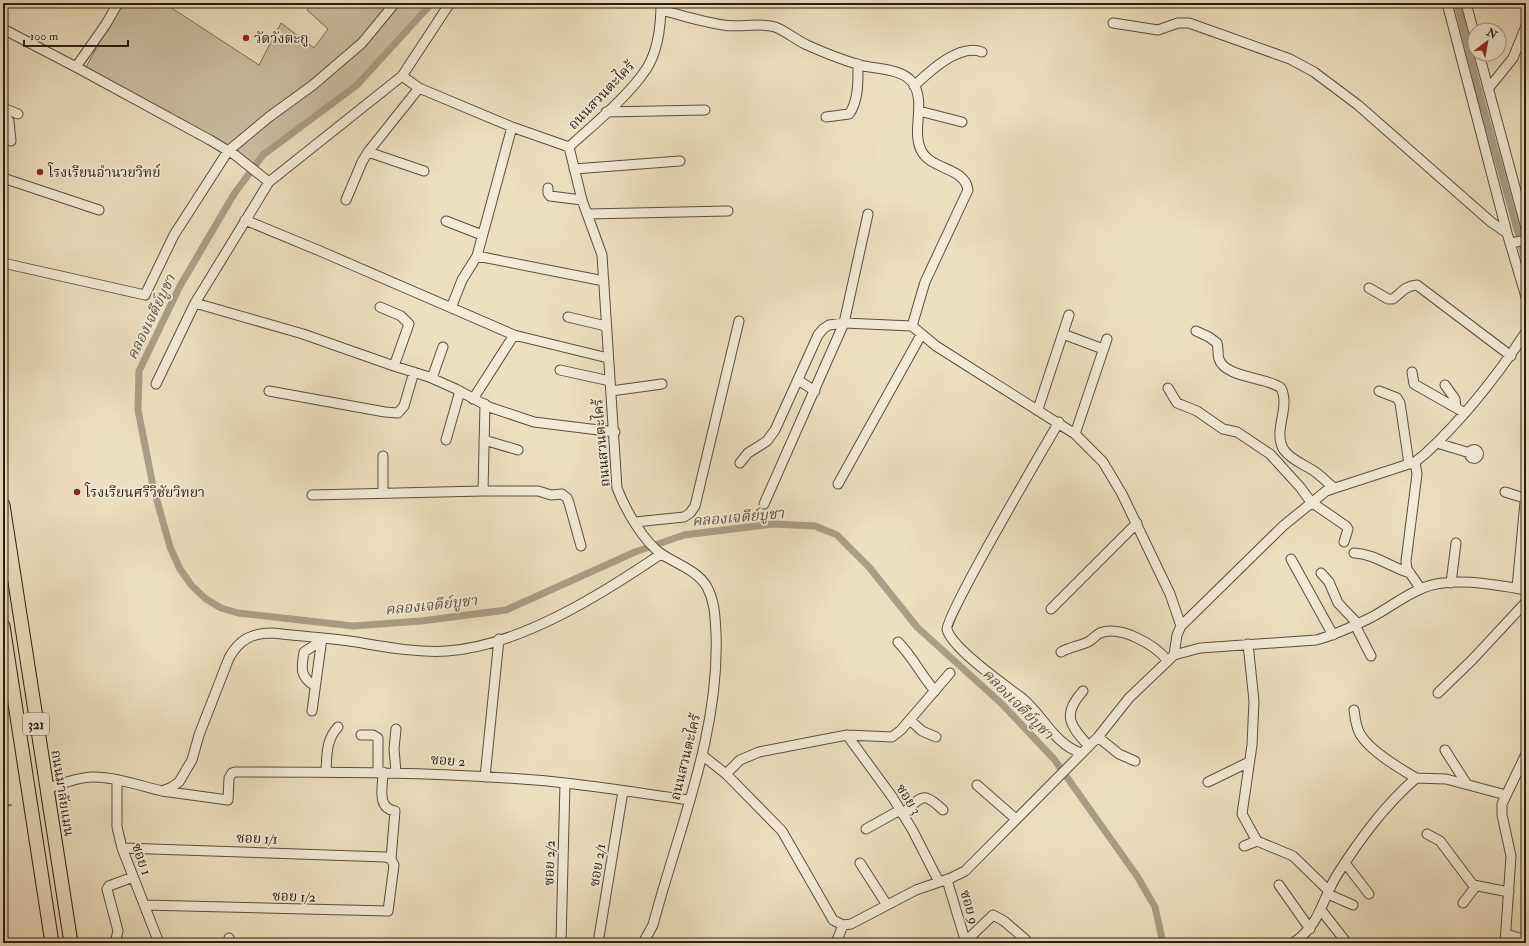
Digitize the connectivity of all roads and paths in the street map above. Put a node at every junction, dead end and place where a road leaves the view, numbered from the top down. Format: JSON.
{"nodes":[{"id":1,"x":118,"y":3,"type":"edge"},
{"id":2,"x":395,"y":3,"type":"edge"},
{"id":3,"x":450,"y":3,"type":"edge"},
{"id":4,"x":1447,"y":3,"type":"edge"},
{"id":5,"x":1466,"y":3,"type":"edge"},
{"id":6,"x":661,"y":6,"type":"edge"},
{"id":7,"x":1471,"y":22,"type":"edge"},
{"id":8,"x":1113,"y":23,"type":"dead end"},
{"id":9,"x":1526,"y":26,"type":"edge"},
{"id":10,"x":3,"y":29,"type":"edge"},
{"id":11,"x":982,"y":52,"type":"dead end"},
{"id":12,"x":1481,"y":62,"type":"edge"},
{"id":13,"x":858,"y":64,"type":"junction"},
{"id":14,"x":76,"y":67,"type":"junction"},
{"id":15,"x":402,"y":76,"type":"junction"},
{"id":16,"x":914,"y":86,"type":"junction"},
{"id":17,"x":419,"y":88,"type":"junction"},
{"id":18,"x":1488,"y":89,"type":"junction"},
{"id":19,"x":3,"y":108,"type":"edge"},
{"id":20,"x":705,"y":110,"type":"dead end"},
{"id":21,"x":606,"y":112,"type":"junction"},
{"id":22,"x":919,"y":112,"type":"junction"},
{"id":23,"x":18,"y":114,"type":"dead end"},
{"id":24,"x":3,"y":115,"type":"edge"},
{"id":25,"x":826,"y":117,"type":"dead end"},
{"id":26,"x":962,"y":122,"type":"dead end"},
{"id":27,"x":512,"y":126,"type":"junction"},
{"id":28,"x":11,"y":140,"type":"dead end"},
{"id":29,"x":569,"y":147,"type":"junction"},
{"id":30,"x":368,"y":152,"type":"junction"},
{"id":31,"x":231,"y":153,"type":"junction"},
{"id":32,"x":680,"y":161,"type":"dead end"},
{"id":33,"x":574,"y":169,"type":"junction"},
{"id":34,"x":424,"y":171,"type":"dead end"},
{"id":35,"x":3,"y":178,"type":"edge"},
{"id":36,"x":266,"y":180,"type":"junction"},
{"id":37,"x":548,"y":188,"type":"dead end"},
{"id":38,"x":346,"y":200,"type":"dead end"},
{"id":39,"x":582,"y":200,"type":"junction"},
{"id":40,"x":99,"y":210,"type":"dead end"},
{"id":41,"x":728,"y":211,"type":"dead end"},
{"id":42,"x":588,"y":214,"type":"junction"},
{"id":43,"x":868,"y":214,"type":"dead end"},
{"id":44,"x":245,"y":220,"type":"junction"},
{"id":45,"x":446,"y":221,"type":"dead end"},
{"id":46,"x":1526,"y":228,"type":"edge"},
{"id":47,"x":1507,"y":233,"type":"junction"},
{"id":48,"x":482,"y":235,"type":"junction"},
{"id":49,"x":1525,"y":240,"type":"edge"},
{"id":50,"x":1513,"y":242,"type":"junction"},
{"id":51,"x":477,"y":256,"type":"junction"},
{"id":52,"x":3,"y":263,"type":"edge"},
{"id":53,"x":604,"y":281,"type":"junction"},
{"id":54,"x":1369,"y":288,"type":"dead end"},
{"id":55,"x":1526,"y":297,"type":"edge"},
{"id":56,"x":194,"y":303,"type":"junction"},
{"id":57,"x":380,"y":307,"type":"dead end"},
{"id":58,"x":451,"y":308,"type":"junction"},
{"id":59,"x":1069,"y":315,"type":"dead end"},
{"id":60,"x":568,"y":317,"type":"dead end"},
{"id":61,"x":739,"y":321,"type":"dead end"},
{"id":62,"x":844,"y":323,"type":"junction"},
{"id":63,"x":606,"y":326,"type":"junction"},
{"id":64,"x":912,"y":326,"type":"junction"},
{"id":65,"x":1196,"y":331,"type":"dead end"},
{"id":66,"x":1526,"y":332,"type":"edge"},
{"id":67,"x":1063,"y":334,"type":"junction"},
{"id":68,"x":514,"y":335,"type":"junction"},
{"id":69,"x":922,"y":335,"type":"junction"},
{"id":70,"x":1106,"y":339,"type":"dead end"},
{"id":71,"x":443,"y":347,"type":"dead end"},
{"id":72,"x":1103,"y":349,"type":"junction"},
{"id":73,"x":1511,"y":356,"type":"junction"},
{"id":74,"x":608,"y":358,"type":"junction"},
{"id":75,"x":394,"y":366,"type":"junction"},
{"id":76,"x":560,"y":370,"type":"dead end"},
{"id":77,"x":414,"y":372,"type":"junction"},
{"id":78,"x":1412,"y":372,"type":"dead end"},
{"id":79,"x":432,"y":378,"type":"junction"},
{"id":80,"x":798,"y":380,"type":"junction"},
{"id":81,"x":610,"y":382,"type":"junction"},
{"id":82,"x":156,"y":384,"type":"dead end"},
{"id":83,"x":662,"y":384,"type":"dead end"},
{"id":84,"x":1445,"y":386,"type":"dead end"},
{"id":85,"x":1168,"y":388,"type":"dead end"},
{"id":86,"x":269,"y":391,"type":"dead end"},
{"id":87,"x":460,"y":391,"type":"junction"},
{"id":88,"x":611,"y":391,"type":"junction"},
{"id":89,"x":815,"y":391,"type":"junction"},
{"id":90,"x":1379,"y":391,"type":"dead end"},
{"id":91,"x":473,"y":398,"type":"junction"},
{"id":92,"x":485,"y":404,"type":"junction"},
{"id":93,"x":1456,"y":407,"type":"junction"},
{"id":94,"x":1038,"y":409,"type":"junction"},
{"id":95,"x":1465,"y":413,"type":"junction"},
{"id":96,"x":1059,"y":422,"type":"junction"},
{"id":97,"x":614,"y":432,"type":"junction"},
{"id":98,"x":1075,"y":434,"type":"junction"},
{"id":99,"x":446,"y":440,"type":"dead end"},
{"id":100,"x":484,"y":440,"type":"junction"},
{"id":101,"x":1437,"y":443,"type":"junction"},
{"id":102,"x":518,"y":450,"type":"dead end"},
{"id":103,"x":1470,"y":453,"type":"dead end"},
{"id":104,"x":383,"y":456,"type":"dead end"},
{"id":105,"x":740,"y":463,"type":"dead end"},
{"id":106,"x":1412,"y":463,"type":"junction"},
{"id":107,"x":838,"y":484,"type":"dead end"},
{"id":108,"x":1333,"y":487,"type":"junction"},
{"id":109,"x":483,"y":491,"type":"junction"},
{"id":110,"x":1505,"y":492,"type":"dead end"},
{"id":111,"x":383,"y":493,"type":"junction"},
{"id":112,"x":312,"y":495,"type":"dead end"},
{"id":113,"x":1311,"y":502,"type":"junction"},
{"id":114,"x":764,"y":504,"type":"dead end"},
{"id":115,"x":3,"y":505,"type":"edge"},
{"id":116,"x":1525,"y":517,"type":"edge"},
{"id":117,"x":635,"y":522,"type":"junction"},
{"id":118,"x":1137,"y":523,"type":"junction"},
{"id":119,"x":1344,"y":542,"type":"dead end"},
{"id":120,"x":1456,"y":543,"type":"dead end"},
{"id":121,"x":581,"y":546,"type":"dead end"},
{"id":122,"x":658,"y":551,"type":"junction"},
{"id":123,"x":1354,"y":553,"type":"dead end"},
{"id":124,"x":1291,"y":559,"type":"dead end"},
{"id":125,"x":1321,"y":573,"type":"dead end"},
{"id":126,"x":1410,"y":573,"type":"junction"},
{"id":127,"x":1451,"y":583,"type":"junction"},
{"id":128,"x":1420,"y":589,"type":"junction"},
{"id":129,"x":1521,"y":589,"type":"edge"},
{"id":130,"x":1526,"y":602,"type":"edge"},
{"id":131,"x":1051,"y":609,"type":"dead end"},
{"id":132,"x":1356,"y":624,"type":"junction"},
{"id":133,"x":3,"y":626,"type":"edge"},
{"id":134,"x":1181,"y":626,"type":"junction"},
{"id":135,"x":1333,"y":635,"type":"junction"},
{"id":136,"x":296,"y":636,"type":"junction"},
{"id":137,"x":322,"y":639,"type":"junction"},
{"id":138,"x":499,"y":639,"type":"junction"},
{"id":139,"x":898,"y":642,"type":"dead end"},
{"id":140,"x":1248,"y":644,"type":"junction"},
{"id":141,"x":304,"y":652,"type":"junction"},
{"id":142,"x":1061,"y":652,"type":"dead end"},
{"id":143,"x":1371,"y":656,"type":"dead end"},
{"id":144,"x":1170,"y":658,"type":"junction"},
{"id":145,"x":950,"y":673,"type":"dead end"},
{"id":146,"x":315,"y":686,"type":"junction"},
{"id":147,"x":935,"y":691,"type":"junction"},
{"id":148,"x":1083,"y":691,"type":"dead end"},
{"id":149,"x":1438,"y":693,"type":"dead end"},
{"id":150,"x":1354,"y":710,"type":"dead end"},
{"id":151,"x":312,"y":711,"type":"dead end"},
{"id":152,"x":910,"y":720,"type":"junction"},
{"id":153,"x":338,"y":727,"type":"dead end"},
{"id":154,"x":396,"y":729,"type":"dead end"},
{"id":155,"x":361,"y":735,"type":"dead end"},
{"id":156,"x":847,"y":735,"type":"junction"},
{"id":157,"x":936,"y":737,"type":"dead end"},
{"id":158,"x":1098,"y":737,"type":"junction"},
{"id":159,"x":1089,"y":746,"type":"junction"},
{"id":160,"x":1445,"y":750,"type":"dead end"},
{"id":161,"x":1081,"y":753,"type":"junction"},
{"id":162,"x":1526,"y":754,"type":"edge"},
{"id":163,"x":702,"y":756,"type":"junction"},
{"id":164,"x":1135,"y":761,"type":"dead end"},
{"id":165,"x":1249,"y":762,"type":"junction"},
{"id":166,"x":326,"y":771,"type":"junction"},
{"id":167,"x":381,"y":772,"type":"junction"},
{"id":168,"x":396,"y":772,"type":"junction"},
{"id":169,"x":726,"y":774,"type":"junction"},
{"id":170,"x":485,"y":776,"type":"junction"},
{"id":171,"x":1416,"y":778,"type":"junction"},
{"id":172,"x":117,"y":781,"type":"junction"},
{"id":173,"x":1208,"y":782,"type":"dead end"},
{"id":174,"x":565,"y":783,"type":"junction"},
{"id":175,"x":1466,"y":783,"type":"junction"},
{"id":176,"x":977,"y":786,"type":"dead end"},
{"id":177,"x":46,"y":789,"type":"junction"},
{"id":178,"x":162,"y":791,"type":"junction"},
{"id":179,"x":623,"y":791,"type":"junction"},
{"id":180,"x":1506,"y":795,"type":"junction"},
{"id":181,"x":688,"y":800,"type":"junction"},
{"id":182,"x":943,"y":810,"type":"dead end"},
{"id":183,"x":901,"y":812,"type":"junction"},
{"id":184,"x":1016,"y":820,"type":"junction"},
{"id":185,"x":866,"y":829,"type":"dead end"},
{"id":186,"x":1427,"y":834,"type":"dead end"},
{"id":187,"x":1257,"y":841,"type":"junction"},
{"id":188,"x":1244,"y":846,"type":"dead end"},
{"id":189,"x":122,"y":848,"type":"junction"},
{"id":190,"x":391,"y":859,"type":"junction"},
{"id":191,"x":860,"y":863,"type":"dead end"},
{"id":192,"x":1345,"y":863,"type":"junction"},
{"id":193,"x":133,"y":877,"type":"junction"},
{"id":194,"x":943,"y":881,"type":"junction"},
{"id":195,"x":1279,"y":885,"type":"dead end"},
{"id":196,"x":1476,"y":886,"type":"junction"},
{"id":197,"x":1328,"y":892,"type":"junction"},
{"id":198,"x":1509,"y":892,"type":"junction"},
{"id":199,"x":1369,"y":894,"type":"dead end"},
{"id":200,"x":1463,"y":903,"type":"dead end"},
{"id":201,"x":144,"y":905,"type":"junction"},
{"id":202,"x":887,"y":905,"type":"junction"},
{"id":203,"x":1353,"y":905,"type":"dead end"},
{"id":204,"x":1320,"y":910,"type":"junction"},
{"id":205,"x":843,"y":925,"type":"junction"},
{"id":206,"x":1310,"y":929,"type":"junction"},
{"id":207,"x":1506,"y":938,"type":"edge"},
{"id":208,"x":1026,"y":940,"type":"dead end"},
{"id":209,"x":1526,"y":940,"type":"edge"},
{"id":210,"x":966,"y":942,"type":"edge"},
{"id":211,"x":52,"y":943,"type":"edge"},
{"id":212,"x":71,"y":943,"type":"edge"},
{"id":213,"x":115,"y":943,"type":"edge"},
{"id":214,"x":160,"y":943,"type":"edge"},
{"id":215,"x":561,"y":943,"type":"edge"},
{"id":216,"x":598,"y":943,"type":"edge"},
{"id":217,"x":643,"y":943,"type":"edge"},
{"id":218,"x":836,"y":943,"type":"edge"},
{"id":219,"x":1294,"y":943,"type":"edge"},
{"id":220,"x":1347,"y":943,"type":"edge"}],
"edges":[{"from":1,"to":14,"type":"street"},
{"from":2,"to":31,"type":"street"},
{"from":3,"to":15,"type":"street"},
{"from":4,"to":47,"type":"street"},
{"from":5,"to":7,"type":"street"},
{"from":6,"to":13,"type":"street"},
{"from":6,"to":21,"type":"street","name":"ถนนสวนตะไคร้"},
{"from":8,"to":47,"type":"street"},
{"from":9,"to":18,"type":"street"},
{"from":10,"to":14,"type":"street"},
{"from":11,"to":16,"type":"street"},
{"from":12,"to":18,"type":"street"},
{"from":13,"to":16,"type":"street"},
{"from":13,"to":25,"type":"street"},
{"from":14,"to":31,"type":"street"},
{"from":15,"to":17,"type":"street"},
{"from":15,"to":36,"type":"street"},
{"from":16,"to":22,"type":"street"},
{"from":17,"to":27,"type":"street"},
{"from":17,"to":30,"type":"street"},
{"from":18,"to":46,"type":"street"},
{"from":19,"to":23,"type":"street"},
{"from":20,"to":21,"type":"street"},
{"from":21,"to":29,"type":"street","name":"ถนนสวนตะไคร้"},
{"from":22,"to":26,"type":"street"},
{"from":22,"to":64,"type":"street"},
{"from":24,"to":28,"type":"street"},
{"from":27,"to":29,"type":"street"},
{"from":27,"to":48,"type":"street"},
{"from":29,"to":33,"type":"street","name":"ถนนสวนตะไคร้"},
{"from":30,"to":34,"type":"street"},
{"from":30,"to":38,"type":"street"},
{"from":31,"to":36,"type":"street"},
{"from":31,"to":52,"type":"street"},
{"from":32,"to":33,"type":"street"},
{"from":33,"to":39,"type":"street","name":"ถนนสวนตะไคร้"},
{"from":35,"to":40,"type":"street"},
{"from":36,"to":44,"type":"street"},
{"from":37,"to":39,"type":"street"},
{"from":39,"to":42,"type":"street","name":"ถนนสวนตะไคร้"},
{"from":41,"to":42,"type":"street"},
{"from":42,"to":53,"type":"street","name":"ถนนสวนตะไคร้"},
{"from":43,"to":62,"type":"street"},
{"from":44,"to":56,"type":"street"},
{"from":44,"to":58,"type":"street"},
{"from":45,"to":48,"type":"street"},
{"from":47,"to":50,"type":"street"},
{"from":48,"to":51,"type":"street"},
{"from":49,"to":50,"type":"street"},
{"from":50,"to":55,"type":"street"},
{"from":51,"to":53,"type":"street"},
{"from":51,"to":58,"type":"street"},
{"from":53,"to":63,"type":"street","name":"ถนนสวนตะไคร้"},
{"from":54,"to":73,"type":"street"},
{"from":56,"to":75,"type":"street"},
{"from":56,"to":82,"type":"street"},
{"from":57,"to":75,"type":"street"},
{"from":58,"to":68,"type":"street"},
{"from":59,"to":67,"type":"street"},
{"from":60,"to":63,"type":"street"},
{"from":61,"to":117,"type":"street"},
{"from":62,"to":64,"type":"street"},
{"from":62,"to":80,"type":"street"},
{"from":62,"to":89,"type":"street"},
{"from":63,"to":74,"type":"street","name":"ถนนสวนตะไคร้"},
{"from":64,"to":69,"type":"street"},
{"from":65,"to":108,"type":"street"},
{"from":66,"to":73,"type":"street"},
{"from":67,"to":72,"type":"street"},
{"from":67,"to":94,"type":"street"},
{"from":68,"to":74,"type":"street"},
{"from":68,"to":91,"type":"street"},
{"from":69,"to":94,"type":"street"},
{"from":69,"to":107,"type":"street"},
{"from":70,"to":72,"type":"street"},
{"from":71,"to":79,"type":"street"},
{"from":72,"to":98,"type":"street"},
{"from":73,"to":95,"type":"street"},
{"from":74,"to":81,"type":"street","name":"ถนนสวนตะไคร้"},
{"from":75,"to":77,"type":"street"},
{"from":76,"to":81,"type":"street"},
{"from":77,"to":79,"type":"street"},
{"from":77,"to":86,"type":"street"},
{"from":78,"to":93,"type":"street"},
{"from":79,"to":87,"type":"street"},
{"from":80,"to":89,"type":"street"},
{"from":80,"to":105,"type":"street"},
{"from":81,"to":88,"type":"street","name":"ถนนสวนตะไคร้"},
{"from":83,"to":88,"type":"street"},
{"from":84,"to":93,"type":"street"},
{"from":85,"to":113,"type":"street"},
{"from":87,"to":91,"type":"street"},
{"from":87,"to":99,"type":"street"},
{"from":88,"to":97,"type":"street","name":"ถนนสวนตะไคร้"},
{"from":89,"to":114,"type":"street"},
{"from":90,"to":106,"type":"street"},
{"from":91,"to":92,"type":"street"},
{"from":92,"to":97,"type":"street"},
{"from":92,"to":100,"type":"street"},
{"from":93,"to":95,"type":"street"},
{"from":94,"to":96,"type":"street"},
{"from":95,"to":101,"type":"street"},
{"from":96,"to":98,"type":"street"},
{"from":96,"to":161,"type":"street"},
{"from":97,"to":117,"type":"street","name":"ถนนสวนตะไคร้"},
{"from":98,"to":118,"type":"street"},
{"from":100,"to":102,"type":"street"},
{"from":100,"to":109,"type":"street"},
{"from":101,"to":103,"type":"street"},
{"from":101,"to":106,"type":"street"},
{"from":104,"to":111,"type":"street"},
{"from":106,"to":108,"type":"street"},
{"from":106,"to":126,"type":"street"},
{"from":108,"to":113,"type":"street"},
{"from":109,"to":111,"type":"street"},
{"from":109,"to":121,"type":"street"},
{"from":110,"to":116,"type":"street"},
{"from":111,"to":112,"type":"street"},
{"from":113,"to":119,"type":"street"},
{"from":113,"to":134,"type":"street"},
{"from":115,"to":177,"type":"highway","name":"ถนนมาลัยแมน","number":"321"},
{"from":116,"to":129,"type":"street"},
{"from":117,"to":122,"type":"street","name":"ถนนสวนตะไคร้"},
{"from":118,"to":131,"type":"street"},
{"from":118,"to":134,"type":"street"},
{"from":120,"to":127,"type":"street"},
{"from":122,"to":138,"type":"street"},
{"from":122,"to":163,"type":"street","name":"ถนนสวนตะไคร้"},
{"from":123,"to":126,"type":"street"},
{"from":124,"to":135,"type":"street"},
{"from":125,"to":132,"type":"street"},
{"from":126,"to":128,"type":"street"},
{"from":127,"to":128,"type":"street"},
{"from":127,"to":129,"type":"street"},
{"from":128,"to":132,"type":"street"},
{"from":130,"to":149,"type":"street"},
{"from":132,"to":135,"type":"street"},
{"from":132,"to":143,"type":"street"},
{"from":133,"to":211,"type":"highway","number":"321"},
{"from":134,"to":144,"type":"street"},
{"from":135,"to":140,"type":"street"},
{"from":136,"to":137,"type":"street"},
{"from":136,"to":141,"type":"street"},
{"from":136,"to":178,"type":"street"},
{"from":137,"to":138,"type":"street"},
{"from":137,"to":141,"type":"street"},
{"from":137,"to":146,"type":"street"},
{"from":138,"to":170,"type":"street"},
{"from":139,"to":147,"type":"street"},
{"from":140,"to":144,"type":"street"},
{"from":140,"to":165,"type":"street"},
{"from":141,"to":146,"type":"street"},
{"from":142,"to":144,"type":"street"},
{"from":144,"to":158,"type":"street"},
{"from":145,"to":147,"type":"street"},
{"from":146,"to":151,"type":"street"},
{"from":147,"to":152,"type":"street"},
{"from":148,"to":159,"type":"street"},
{"from":150,"to":171,"type":"street"},
{"from":152,"to":156,"type":"street"},
{"from":152,"to":157,"type":"street"},
{"from":153,"to":166,"type":"street"},
{"from":154,"to":168,"type":"street"},
{"from":155,"to":167,"type":"street"},
{"from":156,"to":169,"type":"street"},
{"from":156,"to":183,"type":"street","name":"ซอย 3"},
{"from":158,"to":159,"type":"street"},
{"from":158,"to":164,"type":"street"},
{"from":159,"to":161,"type":"street"},
{"from":160,"to":175,"type":"street"},
{"from":161,"to":184,"type":"street"},
{"from":162,"to":180,"type":"street"},
{"from":163,"to":169,"type":"street"},
{"from":163,"to":181,"type":"street","name":"ถนนสวนตะไคร้"},
{"from":165,"to":173,"type":"street"},
{"from":165,"to":187,"type":"street"},
{"from":166,"to":167,"type":"street","name":"ซอย 2"},
{"from":166,"to":178,"type":"street","name":"ซอย 2"},
{"from":167,"to":168,"type":"street","name":"ซอย 2"},
{"from":167,"to":190,"type":"street","name":"ซอย 1/2"},
{"from":168,"to":170,"type":"street","name":"ซอย 2"},
{"from":169,"to":205,"type":"street"},
{"from":170,"to":174,"type":"street","name":"ซอย 2"},
{"from":171,"to":175,"type":"street"},
{"from":171,"to":192,"type":"street"},
{"from":172,"to":177,"type":"street"},
{"from":172,"to":178,"type":"street"},
{"from":172,"to":189,"type":"street","name":"ซอย 1"},
{"from":174,"to":179,"type":"street","name":"ซอย 2"},
{"from":174,"to":215,"type":"street","name":"ซอย 2/2"},
{"from":175,"to":180,"type":"street"},
{"from":176,"to":184,"type":"street"},
{"from":177,"to":212,"type":"highway","name":"ถนนมาลัยแมน","number":"321"},
{"from":179,"to":181,"type":"street","name":"ซอย 2"},
{"from":179,"to":216,"type":"street","name":"ซอย 2/1"},
{"from":180,"to":198,"type":"street"},
{"from":181,"to":217,"type":"street","name":"ถนนสวนตะไคร้"},
{"from":182,"to":183,"type":"street"},
{"from":183,"to":185,"type":"street"},
{"from":183,"to":194,"type":"street","name":"ซอย 3"},
{"from":184,"to":194,"type":"street"},
{"from":186,"to":196,"type":"street"},
{"from":187,"to":188,"type":"street"},
{"from":187,"to":197,"type":"street"},
{"from":189,"to":190,"type":"street","name":"ซอย 1/1"},
{"from":189,"to":193,"type":"street","name":"ซอย 1"},
{"from":190,"to":201,"type":"street","name":"ซอย 1/2"},
{"from":191,"to":202,"type":"street"},
{"from":192,"to":197,"type":"street"},
{"from":192,"to":199,"type":"street"},
{"from":193,"to":201,"type":"street","name":"ซอย 1"},
{"from":193,"to":213,"type":"street"},
{"from":194,"to":202,"type":"street"},
{"from":194,"to":210,"type":"street","name":"ซอย 9"},
{"from":195,"to":206,"type":"street"},
{"from":196,"to":198,"type":"street"},
{"from":196,"to":200,"type":"street"},
{"from":197,"to":203,"type":"street"},
{"from":197,"to":204,"type":"street"},
{"from":198,"to":207,"type":"street"},
{"from":201,"to":214,"type":"street","name":"ซอย 1"},
{"from":202,"to":205,"type":"street"},
{"from":204,"to":206,"type":"street"},
{"from":204,"to":220,"type":"street"},
{"from":205,"to":218,"type":"street"},
{"from":206,"to":219,"type":"street"},
{"from":207,"to":209,"type":"street"},
{"from":208,"to":210,"type":"street"}]}
